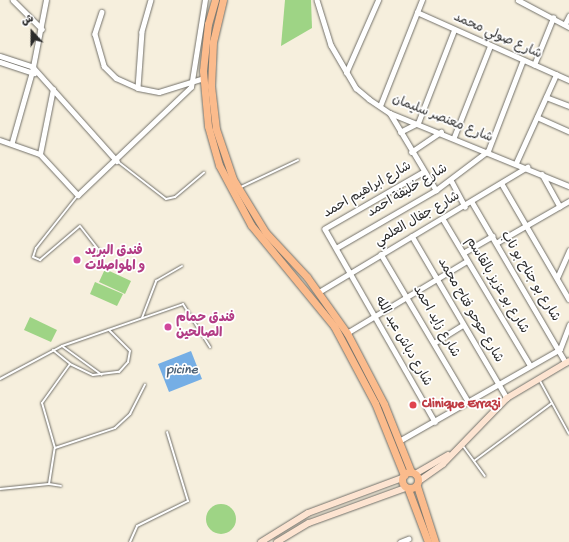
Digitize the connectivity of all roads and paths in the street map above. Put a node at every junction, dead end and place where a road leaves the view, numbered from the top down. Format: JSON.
{"nodes":[{"id":1,"x":13,"y":0,"type":"edge"},
{"id":2,"x":46,"y":0,"type":"edge"},
{"id":3,"x":151,"y":0,"type":"edge"},
{"id":4,"x":205,"y":0,"type":"edge"},
{"id":5,"x":215,"y":0,"type":"edge"},
{"id":6,"x":223,"y":0,"type":"edge"},
{"id":7,"x":317,"y":0,"type":"edge"},
{"id":8,"x":378,"y":0,"type":"edge"},
{"id":9,"x":422,"y":0,"type":"edge"},
{"id":10,"x":518,"y":0,"type":"edge"},
{"id":11,"x":102,"y":12,"type":"dead end"},
{"id":12,"x":417,"y":12,"type":"junction"},
{"id":13,"x":569,"y":16,"type":"edge"},
{"id":14,"x":553,"y":18,"type":"junction"},
{"id":15,"x":200,"y":21,"type":"junction"},
{"id":16,"x":208,"y":24,"type":"junction"},
{"id":17,"x":567,"y":26,"type":"edge"},
{"id":18,"x":42,"y":29,"type":"junction"},
{"id":19,"x":454,"y":30,"type":"junction"},
{"id":20,"x":490,"y":46,"type":"junction"},
{"id":21,"x":0,"y":56,"type":"edge"},
{"id":22,"x":523,"y":60,"type":"junction"},
{"id":23,"x":0,"y":62,"type":"edge"},
{"id":24,"x":534,"y":65,"type":"junction"},
{"id":25,"x":32,"y":70,"type":"junction"},
{"id":26,"x":346,"y":73,"type":"junction"},
{"id":27,"x":556,"y":75,"type":"junction"},
{"id":28,"x":204,"y":78,"type":"junction"},
{"id":29,"x":569,"y":80,"type":"edge"},
{"id":30,"x":195,"y":81,"type":"junction"},
{"id":31,"x":138,"y":88,"type":"junction"},
{"id":32,"x":53,"y":90,"type":"junction"},
{"id":33,"x":546,"y":97,"type":"junction"},
{"id":34,"x":380,"y":106,"type":"junction"},
{"id":35,"x":569,"y":106,"type":"edge"},
{"id":36,"x":390,"y":113,"type":"junction"},
{"id":37,"x":537,"y":117,"type":"junction"},
{"id":38,"x":418,"y":123,"type":"junction"},
{"id":39,"x":569,"y":131,"type":"edge"},
{"id":40,"x":400,"y":132,"type":"junction"},
{"id":41,"x":441,"y":132,"type":"junction"},
{"id":42,"x":454,"y":137,"type":"junction"},
{"id":43,"x":0,"y":140,"type":"edge"},
{"id":44,"x":12,"y":142,"type":"junction"},
{"id":45,"x":488,"y":151,"type":"junction"},
{"id":46,"x":411,"y":152,"type":"junction"},
{"id":47,"x":40,"y":154,"type":"junction"},
{"id":48,"x":298,"y":160,"type":"dead end"},
{"id":49,"x":117,"y":161,"type":"junction"},
{"id":50,"x":516,"y":163,"type":"junction"},
{"id":51,"x":527,"y":167,"type":"junction"},
{"id":52,"x":424,"y":172,"type":"junction"},
{"id":53,"x":204,"y":173,"type":"dead end"},
{"id":54,"x":542,"y":174,"type":"junction"},
{"id":55,"x":451,"y":180,"type":"junction"},
{"id":56,"x":502,"y":184,"type":"junction"},
{"id":57,"x":569,"y":186,"type":"edge"},
{"id":58,"x":237,"y":189,"type":"junction"},
{"id":59,"x":436,"y":190,"type":"junction"},
{"id":60,"x":78,"y":195,"type":"junction"},
{"id":61,"x":472,"y":202,"type":"junction"},
{"id":62,"x":569,"y":202,"type":"edge"},
{"id":63,"x":466,"y":206,"type":"junction"},
{"id":64,"x":560,"y":206,"type":"junction"},
{"id":65,"x":443,"y":219,"type":"junction"},
{"id":66,"x":526,"y":227,"type":"junction"},
{"id":67,"x":412,"y":236,"type":"junction"},
{"id":68,"x":492,"y":236,"type":"junction"},
{"id":69,"x":496,"y":243,"type":"junction"},
{"id":70,"x":336,"y":248,"type":"junction"},
{"id":71,"x":569,"y":251,"type":"edge"},
{"id":72,"x":101,"y":253,"type":"dead end"},
{"id":73,"x":463,"y":253,"type":"junction"},
{"id":74,"x":381,"y":254,"type":"junction"},
{"id":75,"x":467,"y":261,"type":"junction"},
{"id":76,"x":182,"y":266,"type":"dead end"},
{"id":77,"x":350,"y":273,"type":"junction"},
{"id":78,"x":557,"y":278,"type":"junction"},
{"id":79,"x":438,"y":279,"type":"junction"},
{"id":80,"x":319,"y":292,"type":"junction"},
{"id":81,"x":407,"y":296,"type":"junction"},
{"id":82,"x":569,"y":299,"type":"edge"},
{"id":83,"x":375,"y":317,"type":"junction"},
{"id":84,"x":142,"y":318,"type":"junction"},
{"id":85,"x":463,"y":325,"type":"junction"},
{"id":86,"x":569,"y":325,"type":"edge"},
{"id":87,"x":108,"y":330,"type":"junction"},
{"id":88,"x":347,"y":333,"type":"junction"},
{"id":89,"x":434,"y":343,"type":"junction"},
{"id":90,"x":62,"y":346,"type":"junction"},
{"id":91,"x":210,"y":347,"type":"dead end"},
{"id":92,"x":560,"y":349,"type":"junction"},
{"id":93,"x":53,"y":350,"type":"junction"},
{"id":94,"x":70,"y":354,"type":"junction"},
{"id":95,"x":66,"y":360,"type":"junction"},
{"id":96,"x":568,"y":362,"type":"edge"},
{"id":97,"x":70,"y":364,"type":"junction"},
{"id":98,"x":530,"y":365,"type":"junction"},
{"id":99,"x":102,"y":375,"type":"junction"},
{"id":100,"x":0,"y":379,"type":"edge"},
{"id":101,"x":538,"y":379,"type":"junction"},
{"id":102,"x":499,"y":384,"type":"junction"},
{"id":103,"x":145,"y":385,"type":"dead end"},
{"id":104,"x":507,"y":398,"type":"junction"},
{"id":105,"x":468,"y":401,"type":"junction"},
{"id":106,"x":552,"y":403,"type":"junction"},
{"id":107,"x":435,"y":422,"type":"junction"},
{"id":108,"x":167,"y":432,"type":"dead end"},
{"id":109,"x":569,"y":434,"type":"edge"},
{"id":110,"x":399,"y":441,"type":"junction"},
{"id":111,"x":461,"y":444,"type":"junction"},
{"id":112,"x":55,"y":448,"type":"junction"},
{"id":113,"x":451,"y":453,"type":"junction"},
{"id":114,"x":474,"y":461,"type":"junction"},
{"id":115,"x":413,"y":473,"type":"junction"},
{"id":116,"x":484,"y":476,"type":"dead end"},
{"id":117,"x":403,"y":477,"type":"junction"},
{"id":118,"x":49,"y":484,"type":"junction"},
{"id":119,"x":418,"y":484,"type":"junction"},
{"id":120,"x":61,"y":486,"type":"dead end"},
{"id":121,"x":407,"y":488,"type":"junction"},
{"id":122,"x":0,"y":489,"type":"edge"},
{"id":123,"x":408,"y":539,"type":"dead end"},
{"id":124,"x":130,"y":542,"type":"edge"},
{"id":125,"x":261,"y":542,"type":"edge"},
{"id":126,"x":277,"y":542,"type":"edge"},
{"id":127,"x":400,"y":542,"type":"edge"},
{"id":128,"x":428,"y":542,"type":"edge"},
{"id":129,"x":435,"y":542,"type":"edge"}],
"edges":[{"from":1,"to":18,"type":"street"},
{"from":2,"to":18,"type":"street"},
{"from":3,"to":31,"type":"street"},
{"from":4,"to":15,"type":"street"},
{"from":5,"to":16,"type":"main road"},
{"from":6,"to":58,"type":"main road"},
{"from":7,"to":26,"type":"street","name":"شارع معنصر سليمان"},
{"from":8,"to":26,"type":"street"},
{"from":9,"to":12,"type":"street"},
{"from":10,"to":14,"type":"street"},
{"from":11,"to":31,"type":"street"},
{"from":12,"to":19,"type":"street","name":"شارع صولي محمد"},
{"from":12,"to":34,"type":"street"},
{"from":13,"to":17,"type":"street"},
{"from":14,"to":17,"type":"street"},
{"from":14,"to":24,"type":"street"},
{"from":15,"to":16,"type":"street"},
{"from":15,"to":30,"type":"street"},
{"from":16,"to":28,"type":"main road"},
{"from":18,"to":25,"type":"street"},
{"from":19,"to":20,"type":"street","name":"شارع صولي محمد"},
{"from":19,"to":38,"type":"street"},
{"from":20,"to":22,"type":"street","name":"شارع صولي محمد"},
{"from":20,"to":42,"type":"street"},
{"from":21,"to":25,"type":"street"},
{"from":22,"to":24,"type":"street","name":"شارع صولي محمد"},
{"from":22,"to":45,"type":"street"},
{"from":23,"to":25,"type":"street"},
{"from":24,"to":27,"type":"street","name":"شارع صولي محمد"},
{"from":25,"to":32,"type":"street"},
{"from":25,"to":44,"type":"street"},
{"from":26,"to":34,"type":"street","name":"شارع معنصر سليمان"},
{"from":27,"to":29,"type":"street","name":"شارع صولي محمد"},
{"from":27,"to":33,"type":"street"},
{"from":28,"to":30,"type":"street"},
{"from":28,"to":117,"type":"main road"},
{"from":30,"to":31,"type":"street"},
{"from":30,"to":49,"type":"street"},
{"from":32,"to":47,"type":"street"},
{"from":32,"to":49,"type":"street"},
{"from":33,"to":35,"type":"street"},
{"from":33,"to":37,"type":"street"},
{"from":34,"to":36,"type":"street","name":"شارع معنصر سليمان"},
{"from":36,"to":38,"type":"street","name":"شارع معنصر سليمان"},
{"from":36,"to":40,"type":"street"},
{"from":37,"to":39,"type":"street"},
{"from":37,"to":50,"type":"street"},
{"from":38,"to":40,"type":"street"},
{"from":38,"to":41,"type":"street","name":"شارع معنصر سليمان"},
{"from":40,"to":46,"type":"street"},
{"from":41,"to":42,"type":"street","name":"شارع معنصر سليمان"},
{"from":41,"to":46,"type":"street"},
{"from":42,"to":45,"type":"street","name":"شارع معنصر سليمان"},
{"from":43,"to":44,"type":"street"},
{"from":44,"to":47,"type":"street"},
{"from":45,"to":50,"type":"street","name":"شارع معنصر سليمان"},
{"from":45,"to":55,"type":"street","name":"شارع خليفة احمد"},
{"from":46,"to":52,"type":"street"},
{"from":47,"to":60,"type":"street"},
{"from":48,"to":58,"type":"lane"},
{"from":49,"to":53,"type":"lane"},
{"from":49,"to":60,"type":"street"},
{"from":50,"to":51,"type":"street","name":"شارع معنصر سليمان"},
{"from":51,"to":54,"type":"street","name":"شارع معنصر سليمان"},
{"from":51,"to":56,"type":"street","name":"شارع جفال العلمي"},
{"from":52,"to":59,"type":"street"},
{"from":52,"to":70,"type":"street","name":"شارع ابراهيم احمد"},
{"from":54,"to":57,"type":"street","name":"شارع معنصر سليمان"},
{"from":54,"to":64,"type":"street"},
{"from":55,"to":59,"type":"street","name":"شارع خليفة احمد"},
{"from":55,"to":63,"type":"street"},
{"from":56,"to":61,"type":"street","name":"شارع جفال العلمي"},
{"from":56,"to":66,"type":"street"},
{"from":58,"to":80,"type":"main road"},
{"from":59,"to":70,"type":"street","name":"شارع خليفة احمد"},
{"from":60,"to":72,"type":"lane"},
{"from":61,"to":63,"type":"street","name":"شارع جفال العلمي"},
{"from":61,"to":68,"type":"street","name":"شارع بو جناح بو ناب"},
{"from":62,"to":64,"type":"street"},
{"from":63,"to":65,"type":"street","name":"شارع جفال العلمي"},
{"from":64,"to":66,"type":"street"},
{"from":65,"to":67,"type":"street","name":"شارع جفال العلمي"},
{"from":65,"to":73,"type":"street","name":"شارع بو عزيز بالقاسم"},
{"from":66,"to":69,"type":"street"},
{"from":66,"to":78,"type":"street"},
{"from":67,"to":74,"type":"street","name":"شارع جفال العلمي"},
{"from":67,"to":79,"type":"street","name":"شارع حوحو فتاح محمد"},
{"from":68,"to":69,"type":"street","name":"شارع بو جناح بو ناب"},
{"from":68,"to":73,"type":"street"},
{"from":69,"to":92,"type":"street","name":"شارع بو جناح بو ناب"},
{"from":70,"to":77,"type":"street","name":"شارع ابراهيم احمد"},
{"from":71,"to":78,"type":"street"},
{"from":73,"to":75,"type":"street","name":"شارع بو عزيز بالقاسم"},
{"from":74,"to":77,"type":"street","name":"شارع جفال العلمي"},
{"from":74,"to":81,"type":"street","name":"شارع زايد احمد"},
{"from":75,"to":79,"type":"street"},
{"from":75,"to":98,"type":"street","name":"شارع بو عزيز بالقاسم"},
{"from":76,"to":84,"type":"lane"},
{"from":77,"to":80,"type":"street","name":"شارع جفال العلمي"},
{"from":77,"to":83,"type":"street","name":"شارع دباش عبد الله"},
{"from":78,"to":82,"type":"street"},
{"from":79,"to":81,"type":"street"},
{"from":79,"to":85,"type":"street","name":"شارع حوحو فتاح محمد"},
{"from":80,"to":88,"type":"main road"},
{"from":81,"to":83,"type":"street"},
{"from":81,"to":89,"type":"street","name":"شارع زايد احمد"},
{"from":83,"to":88,"type":"street"},
{"from":83,"to":107,"type":"street","name":"شارع دباش عبد الله"},
{"from":84,"to":87,"type":"lane"},
{"from":84,"to":91,"type":"lane"},
{"from":85,"to":89,"type":"street"},
{"from":85,"to":102,"type":"street","name":"شارع حوحو فتاح محمد"},
{"from":86,"to":92,"type":"street"},
{"from":87,"to":90,"type":"lane"},
{"from":87,"to":99,"type":"lane"},
{"from":88,"to":110,"type":"main road"},
{"from":89,"to":105,"type":"street","name":"شارع زايد احمد"},
{"from":90,"to":93,"type":"lane"},
{"from":90,"to":94,"type":"lane"},
{"from":92,"to":96,"type":"street","name":"شارع بو جناح بو ناب"},
{"from":92,"to":98,"type":"street"},
{"from":93,"to":95,"type":"lane"},
{"from":93,"to":100,"type":"lane"},
{"from":94,"to":95,"type":"lane"},
{"from":94,"to":99,"type":"lane"},
{"from":95,"to":97,"type":"lane"},
{"from":96,"to":101,"type":"street"},
{"from":97,"to":99,"type":"lane"},
{"from":97,"to":112,"type":"lane"},
{"from":98,"to":102,"type":"street"},
{"from":101,"to":104,"type":"street"},
{"from":101,"to":106,"type":"lane"},
{"from":102,"to":104,"type":"street","name":"شارع حوحو فتاح محمد"},
{"from":102,"to":105,"type":"street"},
{"from":103,"to":112,"type":"lane"},
{"from":104,"to":111,"type":"street"},
{"from":105,"to":107,"type":"street"},
{"from":106,"to":109,"type":"lane"},
{"from":106,"to":114,"type":"lane"},
{"from":107,"to":110,"type":"street"},
{"from":108,"to":124,"type":"lane"},
{"from":110,"to":115,"type":"main road"},
{"from":111,"to":113,"type":"street"},
{"from":111,"to":114,"type":"lane"},
{"from":112,"to":118,"type":"lane"},
{"from":113,"to":115,"type":"street"},
{"from":113,"to":119,"type":"street"},
{"from":114,"to":116,"type":"lane"},
{"from":115,"to":117,"type":"main road"},
{"from":115,"to":119,"type":"main road"},
{"from":117,"to":121,"type":"main road"},
{"from":117,"to":125,"type":"street"},
{"from":118,"to":120,"type":"lane"},
{"from":118,"to":122,"type":"lane"},
{"from":119,"to":121,"type":"main road"},
{"from":119,"to":129,"type":"main road"},
{"from":121,"to":126,"type":"street"},
{"from":121,"to":128,"type":"main road"},
{"from":123,"to":127,"type":"street"}]}
